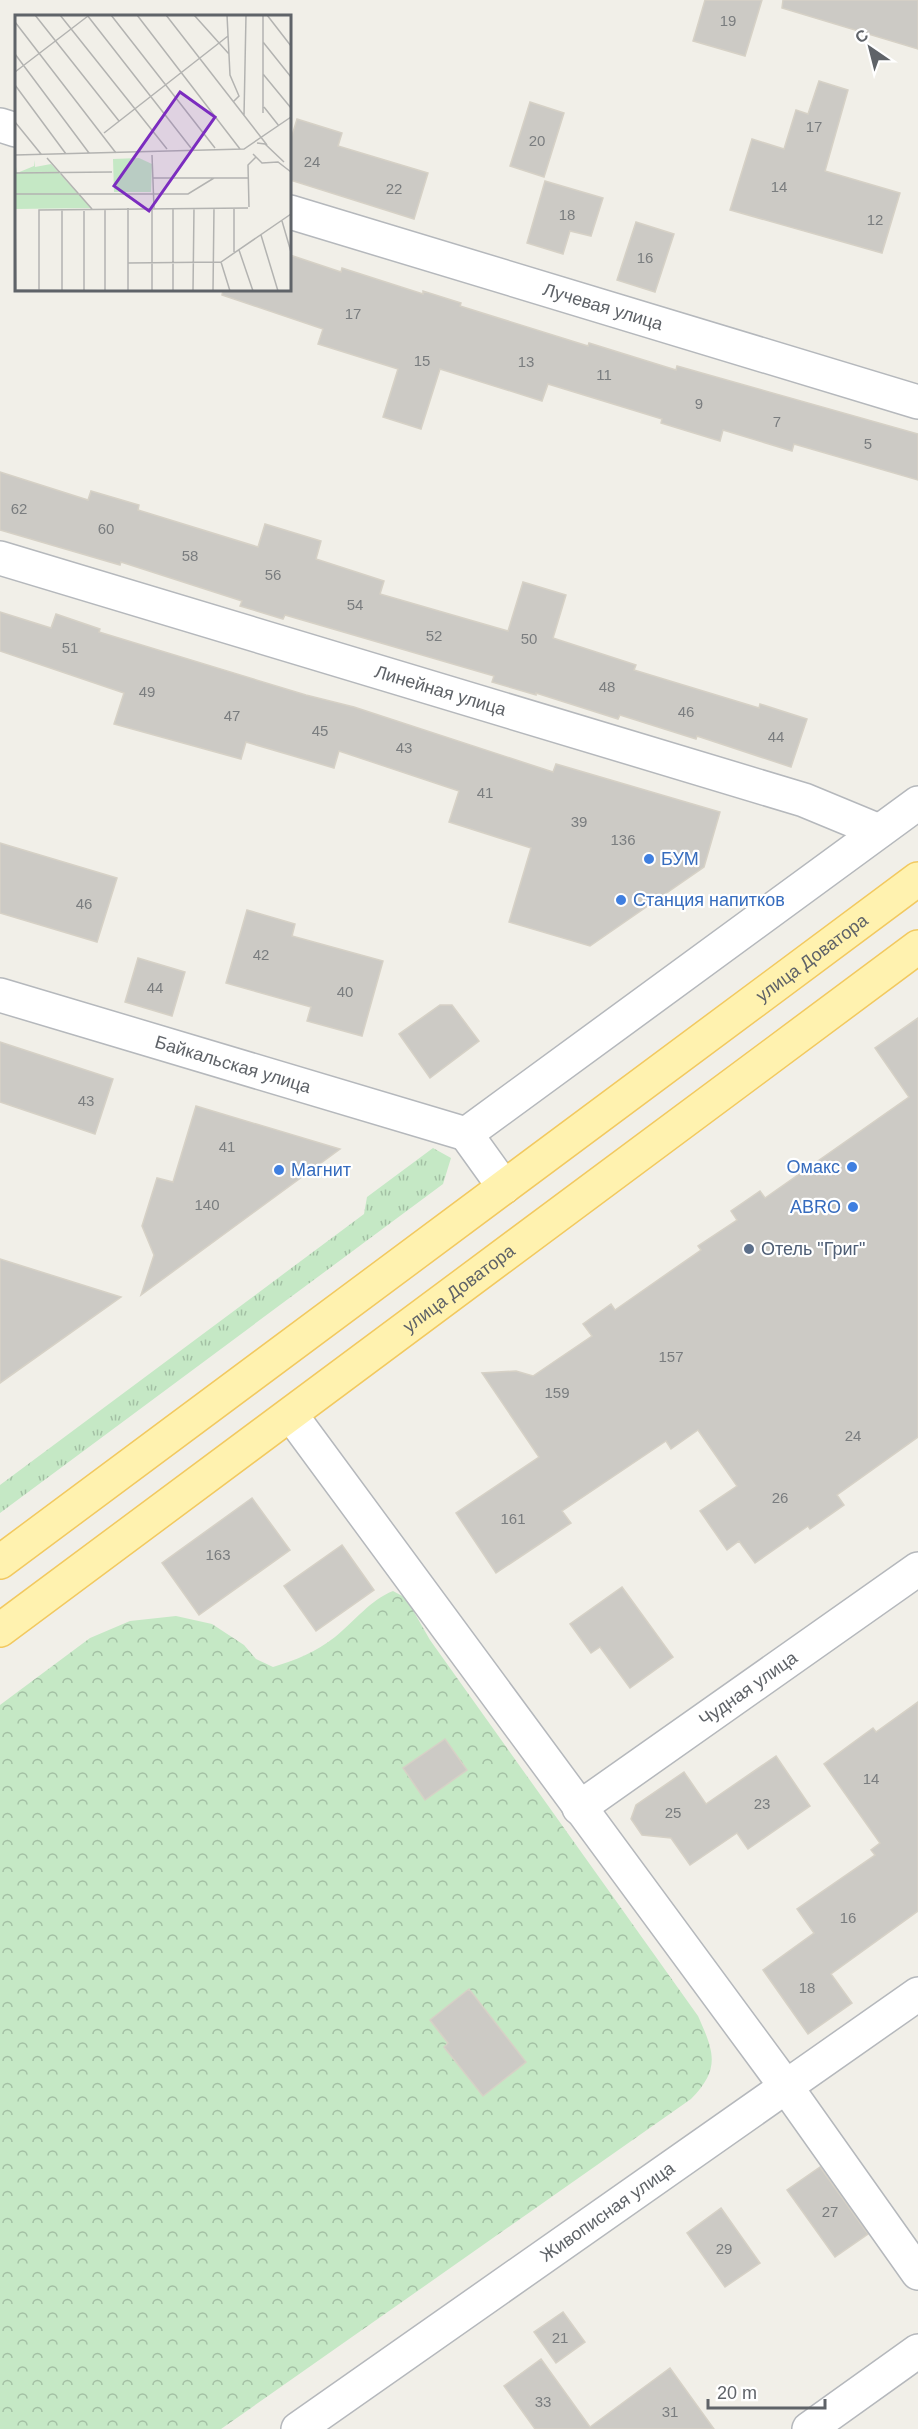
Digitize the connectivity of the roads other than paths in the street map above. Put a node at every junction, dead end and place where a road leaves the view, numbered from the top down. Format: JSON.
{"nodes":[{"id":1,"x":0,"y":124,"type":"edge"},
{"id":2,"x":15,"y":130,"type":"edge"},
{"id":3,"x":291,"y":212,"type":"edge"},
{"id":4,"x":918,"y":402,"type":"edge"},
{"id":5,"x":0,"y":558,"type":"edge"},
{"id":6,"x":918,"y":803,"type":"edge"},
{"id":7,"x":879,"y":831,"type":"junction"},
{"id":8,"x":918,"y":879,"type":"edge"},
{"id":9,"x":918,"y":947,"type":"edge"},
{"id":10,"x":0,"y":995,"type":"edge"},
{"id":11,"x":466,"y":1134,"type":"junction"},
{"id":12,"x":504,"y":1187,"type":"junction"},
{"id":13,"x":291,"y":1415,"type":"junction"},
{"id":14,"x":0,"y":1562,"type":"edge"},
{"id":15,"x":918,"y":1569,"type":"edge"},
{"id":16,"x":0,"y":1630,"type":"edge"},
{"id":17,"x":579,"y":1808,"type":"junction"},
{"id":18,"x":918,"y":1994,"type":"edge"},
{"id":19,"x":787,"y":2088,"type":"junction"},
{"id":20,"x":918,"y":2273,"type":"edge"},
{"id":21,"x":918,"y":2351,"type":"edge"},
{"id":22,"x":298,"y":2429,"type":"edge"},
{"id":23,"x":809,"y":2429,"type":"edge"}],
"edges":[{"from":1,"to":2,"type":"street"},
{"from":3,"to":4,"type":"street","name":"Лучевая улица"},
{"from":5,"to":7,"type":"street","name":"Линейная улица"},
{"from":6,"to":7,"type":"street"},
{"from":7,"to":11,"type":"street"},
{"from":8,"to":12,"type":"main road","name":"улица Доватора"},
{"from":9,"to":13,"type":"main road","name":"улица Доватора"},
{"from":10,"to":11,"type":"street","name":"Байкальская улица"},
{"from":11,"to":12,"type":"street"},
{"from":12,"to":14,"type":"main road","name":"улица Доватора"},
{"from":13,"to":16,"type":"main road","name":"улица Доватора"},
{"from":13,"to":17,"type":"street"},
{"from":15,"to":17,"type":"street","name":"Чудная улица"},
{"from":17,"to":19,"type":"street"},
{"from":18,"to":19,"type":"street","name":"Живописная улица"},
{"from":19,"to":20,"type":"street"},
{"from":19,"to":22,"type":"street","name":"Живописная улица"},
{"from":21,"to":23,"type":"street"}]}
